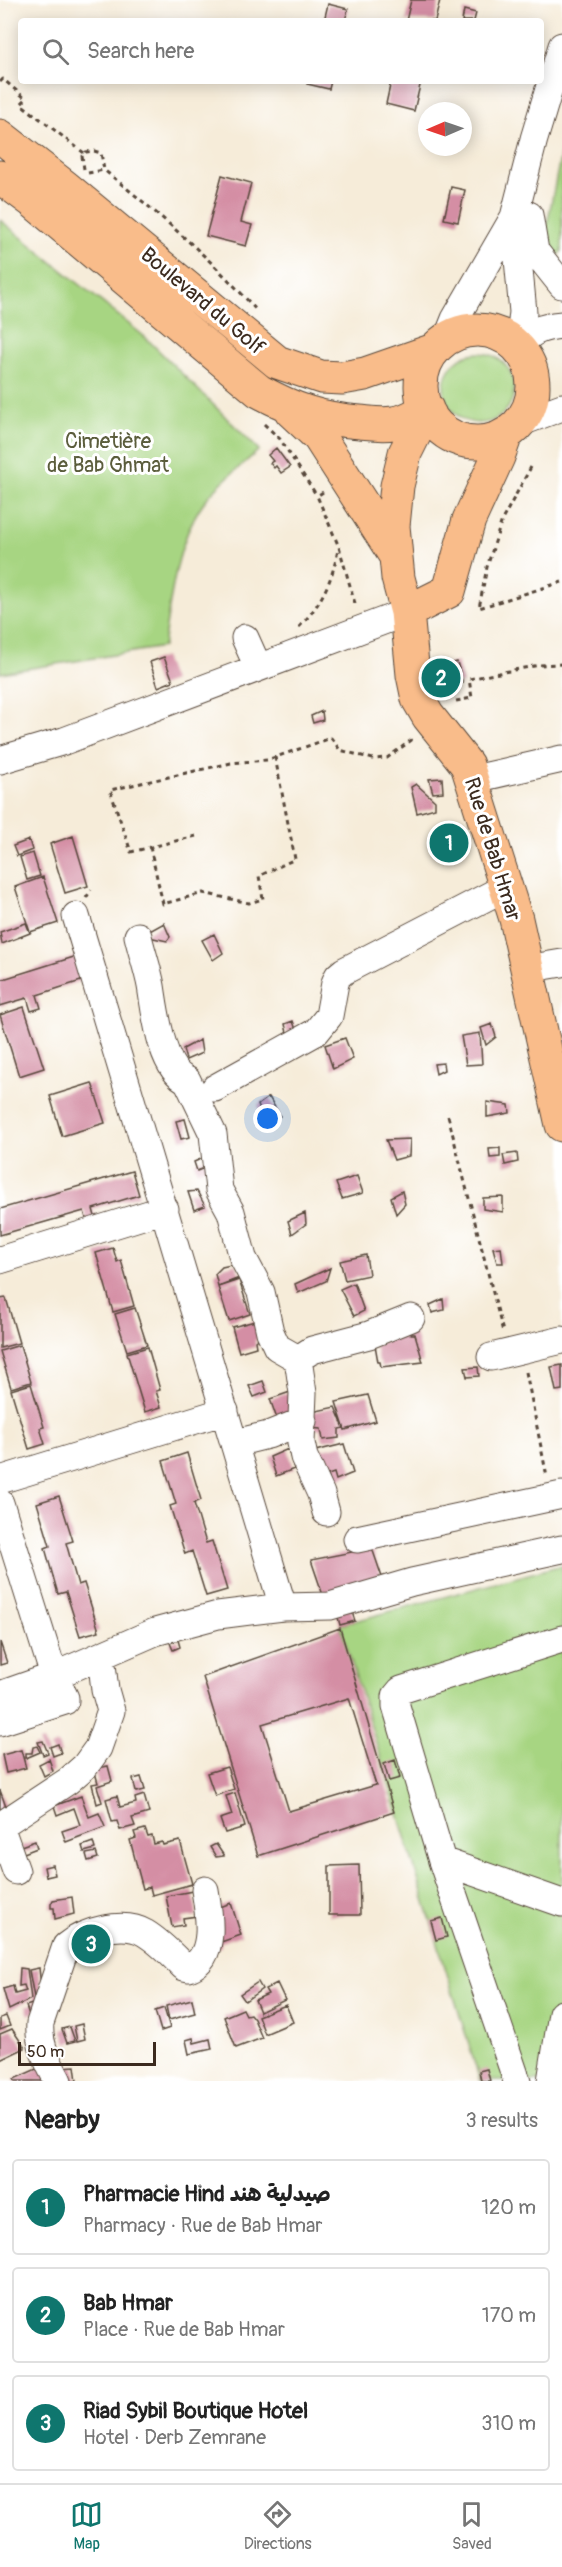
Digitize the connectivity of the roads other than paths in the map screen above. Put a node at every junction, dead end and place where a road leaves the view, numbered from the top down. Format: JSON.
{"nodes":[{"id":1,"x":562,"y":48,"type":"edge"},
{"id":2,"x":0,"y":136,"type":"edge"},
{"id":3,"x":0,"y":177,"type":"edge"},
{"id":4,"x":525,"y":178,"type":"junction"},
{"id":5,"x":514,"y":217,"type":"junction"},
{"id":6,"x":562,"y":285,"type":"edge"},
{"id":7,"x":562,"y":324,"type":"edge"},
{"id":8,"x":441,"y":345,"type":"junction"},
{"id":9,"x":515,"y":345,"type":"junction"},
{"id":10,"x":285,"y":405,"type":"junction"},
{"id":11,"x":562,"y":407,"type":"edge"},
{"id":12,"x":429,"y":412,"type":"junction"},
{"id":13,"x":512,"y":428,"type":"junction"},
{"id":14,"x":395,"y":555,"type":"junction"},
{"id":15,"x":407,"y":612,"type":"junction"},
{"id":16,"x":245,"y":638,"type":"dead end"},
{"id":17,"x":258,"y":667,"type":"junction"},
{"id":18,"x":562,"y":759,"type":"edge"},
{"id":19,"x":0,"y":760,"type":"edge"},
{"id":20,"x":470,"y":780,"type":"junction"},
{"id":21,"x":506,"y":887,"type":"junction"},
{"id":22,"x":76,"y":916,"type":"dead end"},
{"id":23,"x":138,"y":936,"type":"dead end"},
{"id":24,"x":562,"y":963,"type":"edge"},
{"id":25,"x":526,"y":969,"type":"junction"},
{"id":26,"x":215,"y":1088,"type":"dead end"},
{"id":27,"x":562,"y":1125,"type":"edge"},
{"id":28,"x":165,"y":1209,"type":"junction"},
{"id":29,"x":0,"y":1260,"type":"edge"},
{"id":30,"x":411,"y":1318,"type":"dead end"},
{"id":31,"x":562,"y":1340,"type":"edge"},
{"id":32,"x":507,"y":1354,"type":"road end"},
{"id":33,"x":298,"y":1359,"type":"junction"},
{"id":34,"x":225,"y":1411,"type":"junction"},
{"id":35,"x":303,"y":1421,"type":"junction"},
{"id":36,"x":235,"y":1443,"type":"junction"},
{"id":37,"x":0,"y":1480,"type":"edge"},
{"id":38,"x":556,"y":1496,"type":"edge"},
{"id":39,"x":0,"y":1503,"type":"edge"},
{"id":40,"x":326,"y":1512,"type":"dead end"},
{"id":41,"x":357,"y":1539,"type":"dead end"},
{"id":42,"x":562,"y":1549,"type":"edge"},
{"id":43,"x":283,"y":1607,"type":"junction"},
{"id":44,"x":562,"y":1640,"type":"edge"},
{"id":45,"x":101,"y":1656,"type":"junction"},
{"id":46,"x":54,"y":1676,"type":"junction"},
{"id":47,"x":0,"y":1695,"type":"edge"},
{"id":48,"x":0,"y":1722,"type":"edge"},
{"id":49,"x":0,"y":1826,"type":"edge"},
{"id":50,"x":442,"y":1861,"type":"junction"},
{"id":51,"x":16,"y":1871,"type":"dead end"},
{"id":52,"x":205,"y":1890,"type":"dead end"},
{"id":53,"x":562,"y":1903,"type":"edge"},
{"id":54,"x":562,"y":2014,"type":"edge"},
{"id":55,"x":58,"y":2081,"type":"edge"},
{"id":56,"x":517,"y":2081,"type":"edge"},
{"id":57,"x":551,"y":2081,"type":"edge"}],
"edges":[{"from":1,"to":4,"type":"street"},
{"from":2,"to":8,"type":"main road","name":"Boulevard du Golf"},
{"from":3,"to":10,"type":"main road","name":"Boulevard du Golf"},
{"from":4,"to":5,"type":"street"},
{"from":4,"to":6,"type":"street"},
{"from":5,"to":8,"type":"street"},
{"from":5,"to":9,"type":"street"},
{"from":7,"to":9,"type":"street"},
{"from":8,"to":9,"type":"main road"},
{"from":8,"to":12,"type":"main road"},
{"from":9,"to":13,"type":"main road"},
{"from":10,"to":12,"type":"main road","name":"Boulevard du Golf"},
{"from":10,"to":14,"type":"main road"},
{"from":11,"to":13,"type":"street"},
{"from":12,"to":13,"type":"main road"},
{"from":12,"to":14,"type":"main road","name":"Rue de Bab Hmar"},
{"from":13,"to":15,"type":"main road"},
{"from":14,"to":15,"type":"main road","name":"Rue de Bab Hmar"},
{"from":15,"to":17,"type":"street"},
{"from":15,"to":20,"type":"main road","name":"Rue de Bab Hmar"},
{"from":16,"to":17,"type":"street"},
{"from":17,"to":19,"type":"street"},
{"from":18,"to":20,"type":"street"},
{"from":20,"to":21,"type":"main road","name":"Rue de Bab Hmar"},
{"from":21,"to":25,"type":"main road","name":"Rue de Bab Hmar"},
{"from":21,"to":26,"type":"street"},
{"from":22,"to":28,"type":"street"},
{"from":23,"to":33,"type":"street"},
{"from":24,"to":25,"type":"street"},
{"from":25,"to":27,"type":"main road","name":"Rue de Bab Hmar"},
{"from":28,"to":29,"type":"street"},
{"from":28,"to":34,"type":"street"},
{"from":30,"to":33,"type":"street"},
{"from":31,"to":32,"type":"street"},
{"from":33,"to":35,"type":"street"},
{"from":34,"to":36,"type":"street"},
{"from":34,"to":37,"type":"street"},
{"from":35,"to":36,"type":"street"},
{"from":35,"to":40,"type":"street"},
{"from":36,"to":43,"type":"street"},
{"from":38,"to":41,"type":"street"},
{"from":39,"to":46,"type":"street"},
{"from":42,"to":43,"type":"street"},
{"from":43,"to":45,"type":"street"},
{"from":44,"to":50,"type":"street"},
{"from":45,"to":46,"type":"street"},
{"from":45,"to":49,"type":"street"},
{"from":46,"to":47,"type":"street"},
{"from":46,"to":48,"type":"street"},
{"from":49,"to":51,"type":"street"},
{"from":50,"to":53,"type":"street"},
{"from":50,"to":56,"type":"street"},
{"from":52,"to":55,"type":"street"},
{"from":54,"to":57,"type":"street"}]}
